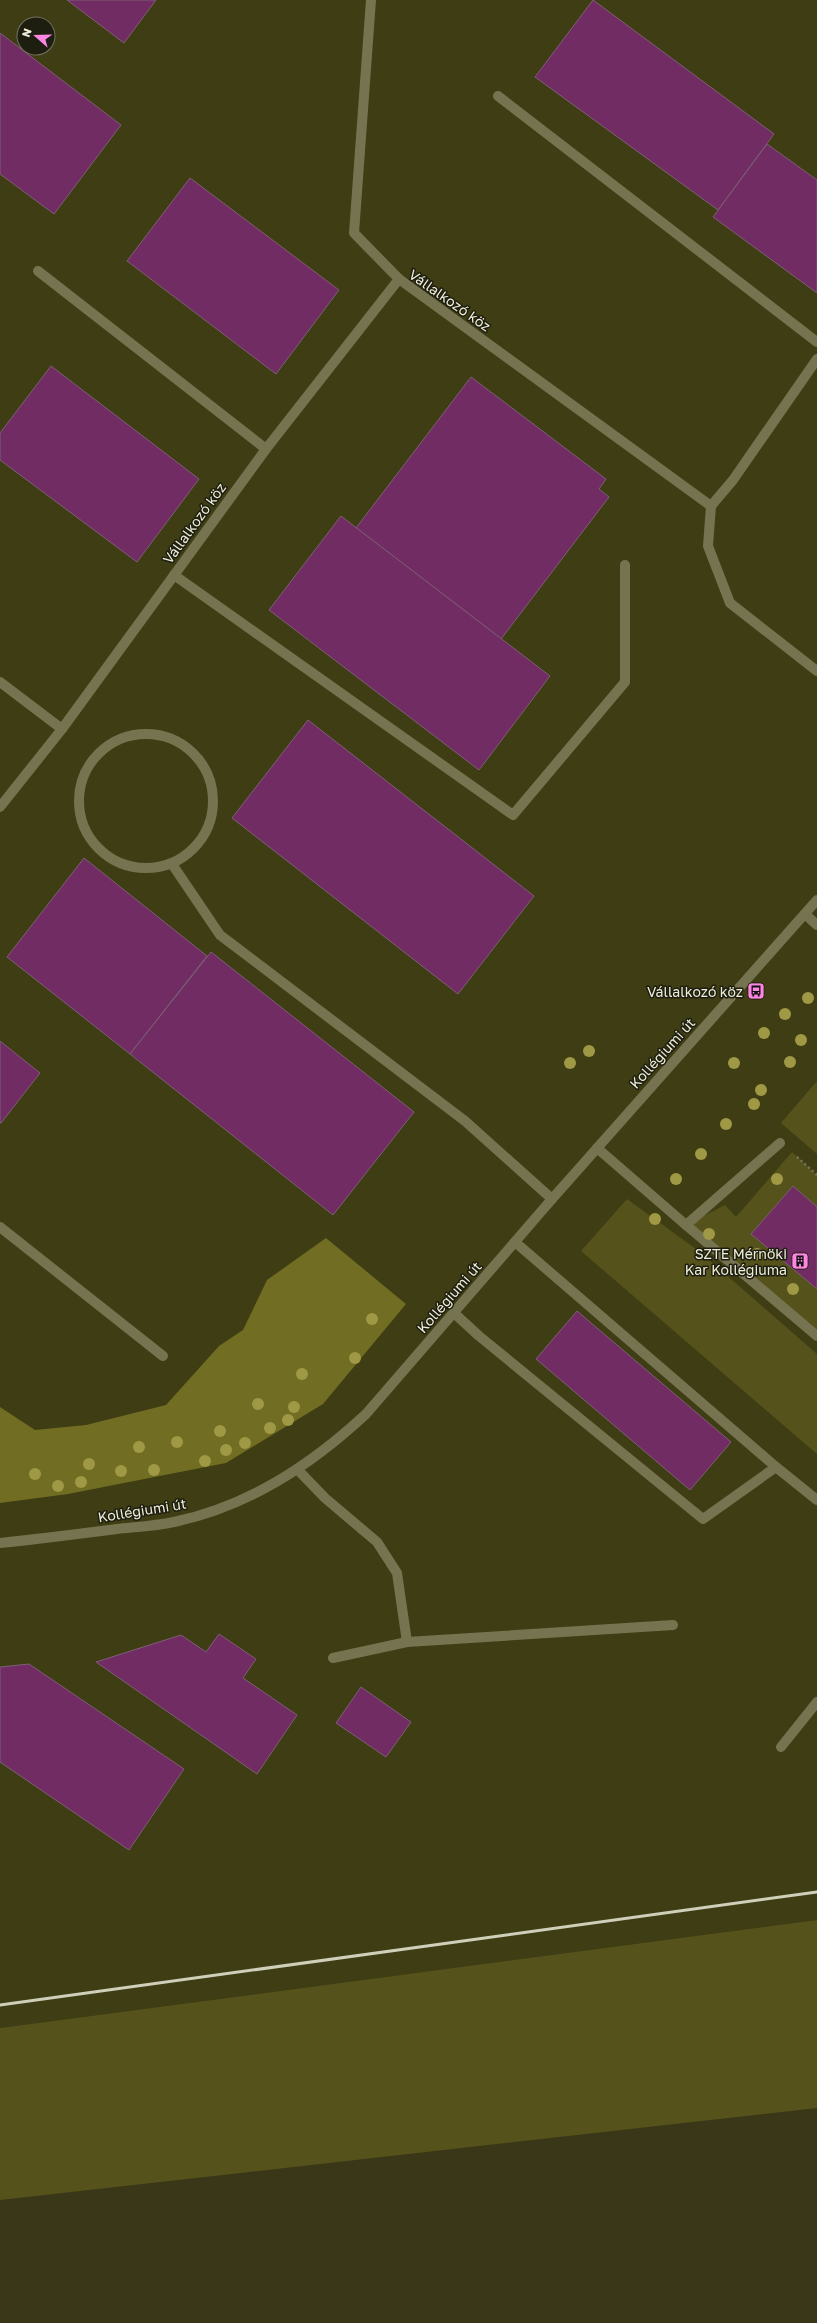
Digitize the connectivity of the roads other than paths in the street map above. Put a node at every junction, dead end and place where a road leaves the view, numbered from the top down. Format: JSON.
{"nodes":[{"id":1,"x":371,"y":0,"type":"edge"},
{"id":2,"x":498,"y":96,"type":"dead end"},
{"id":3,"x":38,"y":271,"type":"dead end"},
{"id":4,"x":398,"y":279,"type":"junction"},
{"id":5,"x":817,"y":342,"type":"edge"},
{"id":6,"x":817,"y":359,"type":"edge"},
{"id":7,"x":266,"y":449,"type":"junction"},
{"id":8,"x":711,"y":506,"type":"junction"},
{"id":9,"x":624,"y":565,"type":"dead end"},
{"id":10,"x":174,"y":575,"type":"junction"},
{"id":11,"x":817,"y":671,"type":"edge"},
{"id":12,"x":0,"y":682,"type":"edge"},
{"id":13,"x":62,"y":729,"type":"junction"},
{"id":14,"x":0,"y":807,"type":"edge"},
{"id":15,"x":172,"y":864,"type":"junction"},
{"id":16,"x":817,"y":900,"type":"edge"},
{"id":17,"x":805,"y":914,"type":"junction"},
{"id":18,"x":817,"y":925,"type":"edge"},
{"id":19,"x":780,"y":1143,"type":"dead end"},
{"id":20,"x":597,"y":1148,"type":"junction"},
{"id":21,"x":552,"y":1199,"type":"junction"},
{"id":22,"x":686,"y":1225,"type":"junction"},
{"id":23,"x":0,"y":1227,"type":"edge"},
{"id":24,"x":515,"y":1242,"type":"junction"},
{"id":25,"x":454,"y":1313,"type":"junction"},
{"id":26,"x":817,"y":1336,"type":"edge"},
{"id":27,"x":163,"y":1356,"type":"dead end"},
{"id":28,"x":776,"y":1467,"type":"junction"},
{"id":29,"x":298,"y":1470,"type":"junction"},
{"id":30,"x":817,"y":1500,"type":"edge"},
{"id":31,"x":0,"y":1543,"type":"edge"},
{"id":32,"x":673,"y":1624,"type":"dead end"},
{"id":33,"x":407,"y":1642,"type":"junction"},
{"id":34,"x":333,"y":1658,"type":"dead end"},
{"id":35,"x":817,"y":1702,"type":"edge"},
{"id":36,"x":781,"y":1747,"type":"dead end"}],
"edges":[{"from":1,"to":4,"type":"street"},
{"from":2,"to":5,"type":"street"},
{"from":3,"to":7,"type":"street"},
{"from":4,"to":7,"type":"street","name":"Vállalkozó köz"},
{"from":4,"to":8,"type":"street","name":"Vállalkozó köz"},
{"from":6,"to":8,"type":"street"},
{"from":7,"to":10,"type":"street","name":"Vállalkozó köz"},
{"from":8,"to":11,"type":"street"},
{"from":9,"to":10,"type":"street"},
{"from":10,"to":13,"type":"street","name":"Vállalkozó köz"},
{"from":12,"to":13,"type":"street"},
{"from":13,"to":14,"type":"street","name":"Vállalkozó köz"},
{"from":15,"to":15,"type":"street"},
{"from":15,"to":21,"type":"street"},
{"from":16,"to":17,"type":"street","name":"Kollégiumi út"},
{"from":17,"to":18,"type":"street"},
{"from":17,"to":20,"type":"street","name":"Kollégiumi út"},
{"from":19,"to":22,"type":"street"},
{"from":20,"to":21,"type":"street","name":"Kollégiumi út"},
{"from":20,"to":22,"type":"street"},
{"from":21,"to":24,"type":"street","name":"Kollégiumi út"},
{"from":22,"to":26,"type":"street"},
{"from":23,"to":27,"type":"street"},
{"from":24,"to":25,"type":"street","name":"Kollégiumi út"},
{"from":24,"to":28,"type":"street"},
{"from":25,"to":28,"type":"street"},
{"from":25,"to":29,"type":"street","name":"Kollégiumi út"},
{"from":28,"to":30,"type":"street"},
{"from":29,"to":31,"type":"street","name":"Kollégiumi út"},
{"from":29,"to":33,"type":"street"},
{"from":32,"to":33,"type":"street"},
{"from":33,"to":34,"type":"street"},
{"from":35,"to":36,"type":"street"}]}
